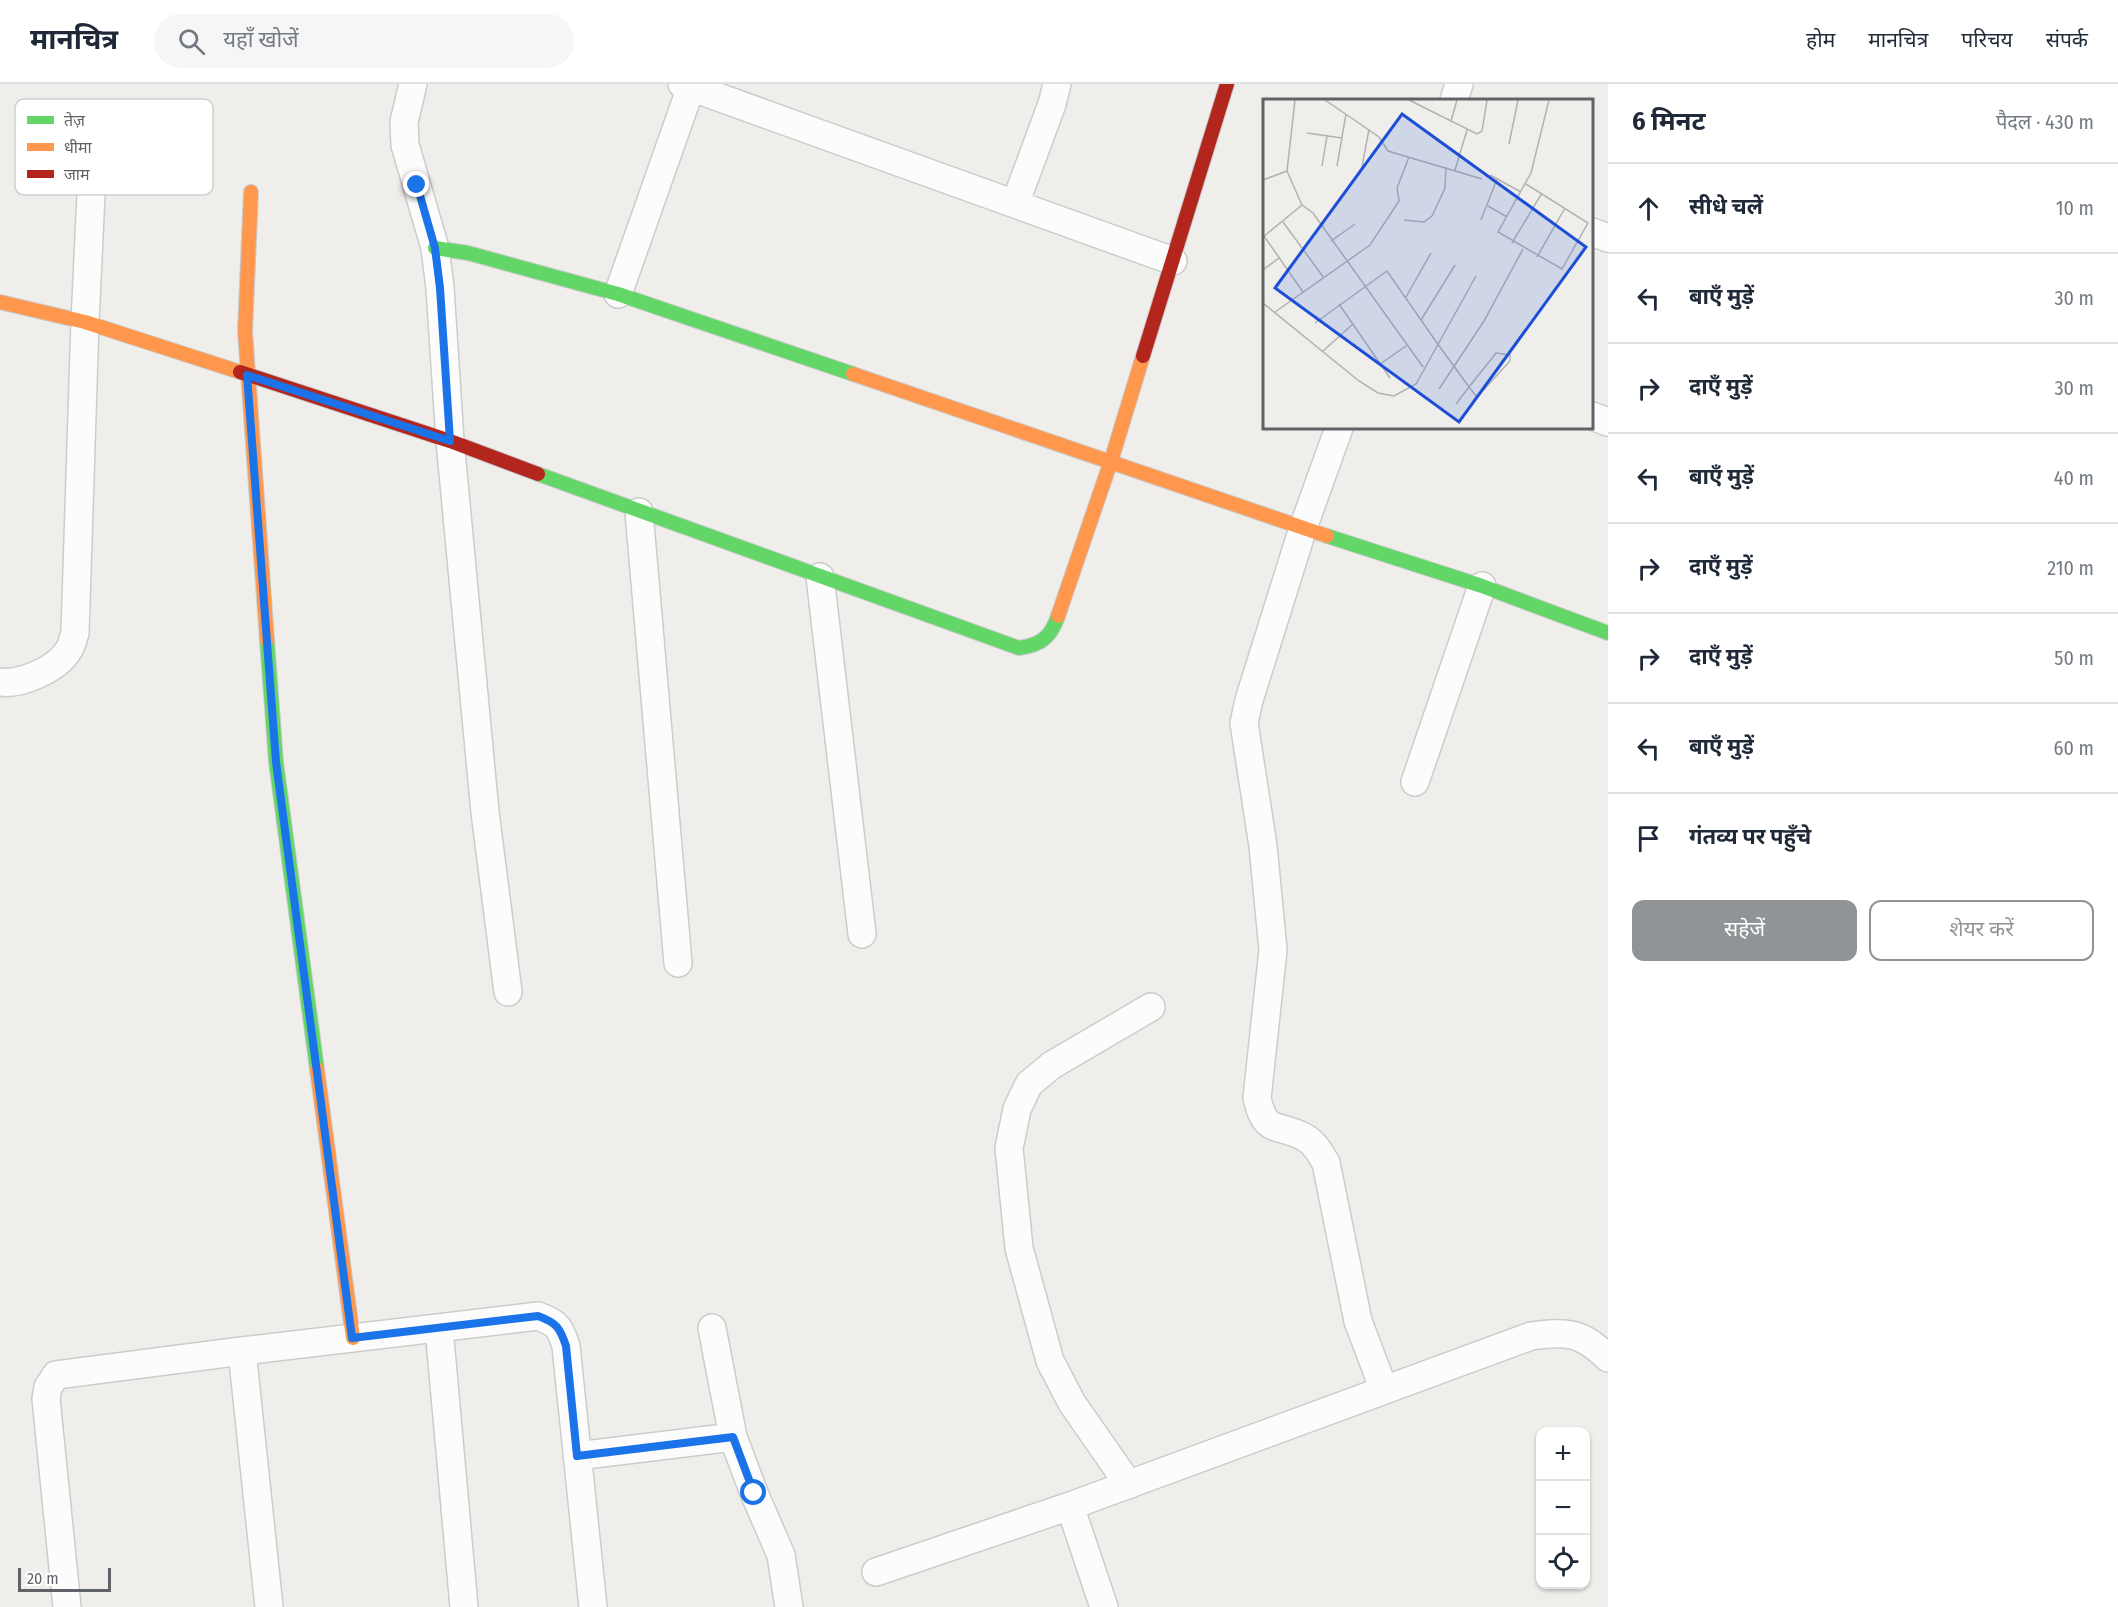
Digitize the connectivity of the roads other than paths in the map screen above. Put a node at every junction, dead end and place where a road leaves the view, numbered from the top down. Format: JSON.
{"nodes":[{"id":1,"x":413,"y":84,"type":"edge"},
{"id":2,"x":1057,"y":84,"type":"edge"},
{"id":3,"x":1227,"y":84,"type":"edge"},
{"id":4,"x":1459,"y":84,"type":"edge"},
{"id":5,"x":686,"y":86,"type":"edge"},
{"id":6,"x":1454,"y":99,"type":"edge"},
{"id":7,"x":251,"y":192,"type":"dead end"},
{"id":8,"x":91,"y":195,"type":"edge"},
{"id":9,"x":1015,"y":204,"type":"junction"},
{"id":10,"x":1593,"y":232,"type":"edge"},
{"id":11,"x":1608,"y":238,"type":"edge"},
{"id":12,"x":435,"y":248,"type":"junction"},
{"id":13,"x":1173,"y":261,"type":"junction"},
{"id":14,"x":618,"y":294,"type":"junction"},
{"id":15,"x":0,"y":302,"type":"edge"},
{"id":16,"x":85,"y":322,"type":"junction"},
{"id":17,"x":247,"y":375,"type":"junction"},
{"id":18,"x":1593,"y":416,"type":"edge"},
{"id":19,"x":1608,"y":422,"type":"edge"},
{"id":20,"x":1339,"y":429,"type":"edge"},
{"id":21,"x":450,"y":441,"type":"junction"},
{"id":22,"x":1111,"y":461,"type":"junction"},
{"id":23,"x":639,"y":512,"type":"junction"},
{"id":24,"x":1304,"y":528,"type":"junction"},
{"id":25,"x":820,"y":577,"type":"junction"},
{"id":26,"x":1482,"y":586,"type":"junction"},
{"id":27,"x":1608,"y":633,"type":"edge"},
{"id":28,"x":0,"y":682,"type":"edge"},
{"id":29,"x":1415,"y":782,"type":"dead end"},
{"id":30,"x":862,"y":934,"type":"dead end"},
{"id":31,"x":678,"y":963,"type":"dead end"},
{"id":32,"x":508,"y":992,"type":"dead end"},
{"id":33,"x":1151,"y":1007,"type":"dead end"},
{"id":34,"x":439,"y":1328,"type":"junction"},
{"id":35,"x":712,"y":1328,"type":"dead end"},
{"id":36,"x":352,"y":1338,"type":"junction"},
{"id":37,"x":242,"y":1351,"type":"junction"},
{"id":38,"x":1608,"y":1358,"type":"edge"},
{"id":39,"x":1384,"y":1390,"type":"junction"},
{"id":40,"x":733,"y":1437,"type":"junction"},
{"id":41,"x":577,"y":1456,"type":"junction"},
{"id":42,"x":1129,"y":1485,"type":"junction"},
{"id":43,"x":1070,"y":1506,"type":"junction"},
{"id":44,"x":876,"y":1572,"type":"dead end"},
{"id":45,"x":67,"y":1607,"type":"edge"},
{"id":46,"x":269,"y":1607,"type":"edge"},
{"id":47,"x":465,"y":1607,"type":"edge"},
{"id":48,"x":593,"y":1607,"type":"edge"},
{"id":49,"x":789,"y":1607,"type":"edge"},
{"id":50,"x":1104,"y":1607,"type":"edge"}],
"edges":[{"from":1,"to":12,"type":"street"},
{"from":2,"to":9,"type":"street"},
{"from":3,"to":13,"type":"street"},
{"from":4,"to":6,"type":"street"},
{"from":5,"to":9,"type":"street"},
{"from":5,"to":14,"type":"street"},
{"from":7,"to":17,"type":"street"},
{"from":8,"to":16,"type":"street"},
{"from":9,"to":13,"type":"street"},
{"from":10,"to":11,"type":"street"},
{"from":12,"to":14,"type":"street"},
{"from":12,"to":21,"type":"street"},
{"from":13,"to":22,"type":"street"},
{"from":14,"to":22,"type":"street"},
{"from":15,"to":16,"type":"street"},
{"from":16,"to":17,"type":"street"},
{"from":16,"to":28,"type":"street"},
{"from":17,"to":21,"type":"street"},
{"from":17,"to":36,"type":"street"},
{"from":18,"to":19,"type":"street"},
{"from":20,"to":24,"type":"street"},
{"from":21,"to":23,"type":"street"},
{"from":21,"to":32,"type":"street"},
{"from":22,"to":24,"type":"street"},
{"from":22,"to":25,"type":"street"},
{"from":23,"to":25,"type":"street"},
{"from":23,"to":31,"type":"street"},
{"from":24,"to":26,"type":"street"},
{"from":24,"to":39,"type":"street"},
{"from":25,"to":30,"type":"street"},
{"from":26,"to":27,"type":"street"},
{"from":26,"to":29,"type":"street"},
{"from":33,"to":42,"type":"street"},
{"from":34,"to":36,"type":"street"},
{"from":34,"to":41,"type":"street"},
{"from":34,"to":47,"type":"street"},
{"from":35,"to":40,"type":"street"},
{"from":36,"to":37,"type":"street"},
{"from":37,"to":45,"type":"street"},
{"from":37,"to":46,"type":"street"},
{"from":38,"to":39,"type":"street"},
{"from":39,"to":42,"type":"street"},
{"from":40,"to":41,"type":"street"},
{"from":40,"to":49,"type":"street"},
{"from":41,"to":48,"type":"street"},
{"from":42,"to":43,"type":"street"},
{"from":43,"to":44,"type":"street"},
{"from":43,"to":50,"type":"street"}]}
